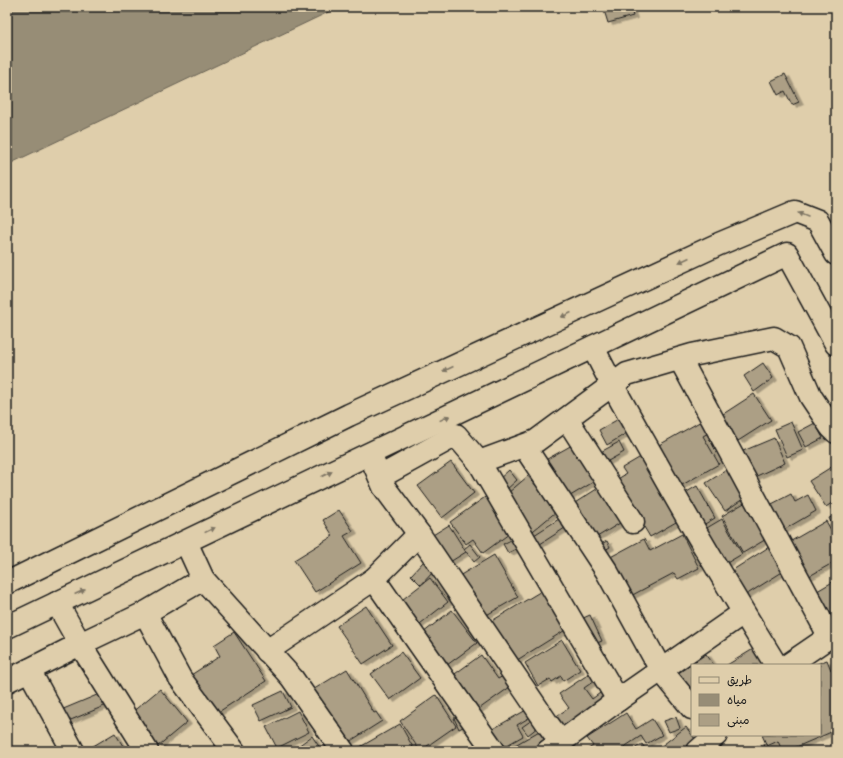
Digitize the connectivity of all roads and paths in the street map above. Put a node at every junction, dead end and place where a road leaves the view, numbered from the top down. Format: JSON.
{"nodes":[{"id":1,"x":836,"y":254,"type":"edge"},
{"id":2,"x":836,"y":344,"type":"edge"},
{"id":3,"x":593,"y":347,"type":"junction"},
{"id":4,"x":680,"y":358,"type":"junction"},
{"id":5,"x":612,"y":385,"type":"junction"},
{"id":6,"x":567,"y":419,"type":"junction"},
{"id":7,"x":836,"y":432,"type":"edge"},
{"id":8,"x":524,"y":446,"type":"junction"},
{"id":9,"x":370,"y":454,"type":"junction"},
{"id":10,"x":479,"y":462,"type":"junction"},
{"id":11,"x":380,"y":477,"type":"junction"},
{"id":12,"x":633,"y":522,"type":"dead end"},
{"id":13,"x":419,"y":534,"type":"junction"},
{"id":14,"x":186,"y":542,"type":"junction"},
{"id":15,"x":203,"y":578,"type":"junction"},
{"id":16,"x":374,"y":579,"type":"junction"},
{"id":17,"x":7,"y":583,"type":"edge"},
{"id":18,"x":57,"y":603,"type":"junction"},
{"id":19,"x":145,"y":613,"type":"junction"},
{"id":20,"x":743,"y":614,"type":"junction"},
{"id":21,"x":7,"y":627,"type":"edge"},
{"id":22,"x":831,"y":636,"type":"edge"},
{"id":23,"x":80,"y":644,"type":"junction"},
{"id":24,"x":267,"y":651,"type":"junction"},
{"id":25,"x":775,"y":664,"type":"edge"},
{"id":26,"x":789,"y":664,"type":"edge"},
{"id":27,"x":29,"y":670,"type":"junction"},
{"id":28,"x":661,"y":670,"type":"junction"},
{"id":29,"x":7,"y":681,"type":"edge"},
{"id":30,"x":618,"y":700,"type":"junction"},
{"id":31,"x":691,"y":707,"type":"edge"},
{"id":32,"x":715,"y":736,"type":"edge"},
{"id":33,"x":555,"y":747,"type":"edge"},
{"id":34,"x":73,"y":751,"type":"edge"},
{"id":35,"x":147,"y":751,"type":"edge"},
{"id":36,"x":234,"y":751,"type":"edge"},
{"id":37,"x":343,"y":751,"type":"edge"},
{"id":38,"x":494,"y":751,"type":"edge"},
{"id":39,"x":698,"y":751,"type":"edge"}],
"edges":[{"from":1,"to":17,"type":"street","one_way":true},
{"from":2,"to":3,"type":"street"},
{"from":3,"to":5,"type":"street"},
{"from":9,"to":3,"type":"street","one_way":true},
{"from":4,"to":5,"type":"street"},
{"from":4,"to":7,"type":"street"},
{"from":4,"to":22,"type":"street"},
{"from":5,"to":6,"type":"street"},
{"from":5,"to":20,"type":"street"},
{"from":6,"to":8,"type":"street"},
{"from":6,"to":12,"type":"street"},
{"from":8,"to":10,"type":"street"},
{"from":8,"to":28,"type":"street"},
{"from":9,"to":11,"type":"street"},
{"from":14,"to":9,"type":"street","one_way":true},
{"from":10,"to":11,"type":"street"},
{"from":10,"to":30,"type":"street"},
{"from":11,"to":13,"type":"street"},
{"from":13,"to":16,"type":"street"},
{"from":13,"to":33,"type":"street"},
{"from":14,"to":15,"type":"street"},
{"from":18,"to":14,"type":"street","one_way":true},
{"from":15,"to":19,"type":"street"},
{"from":15,"to":24,"type":"street"},
{"from":16,"to":24,"type":"street"},
{"from":16,"to":38,"type":"street"},
{"from":18,"to":21,"type":"street"},
{"from":18,"to":23,"type":"street"},
{"from":19,"to":23,"type":"street"},
{"from":19,"to":36,"type":"street"},
{"from":20,"to":25,"type":"street"},
{"from":20,"to":28,"type":"street"},
{"from":22,"to":26,"type":"street"},
{"from":23,"to":27,"type":"street"},
{"from":23,"to":35,"type":"street"},
{"from":24,"to":37,"type":"street"},
{"from":27,"to":29,"type":"street"},
{"from":27,"to":34,"type":"street"},
{"from":28,"to":30,"type":"street"},
{"from":28,"to":31,"type":"street"},
{"from":30,"to":33,"type":"street"},
{"from":32,"to":39,"type":"street"}]}
